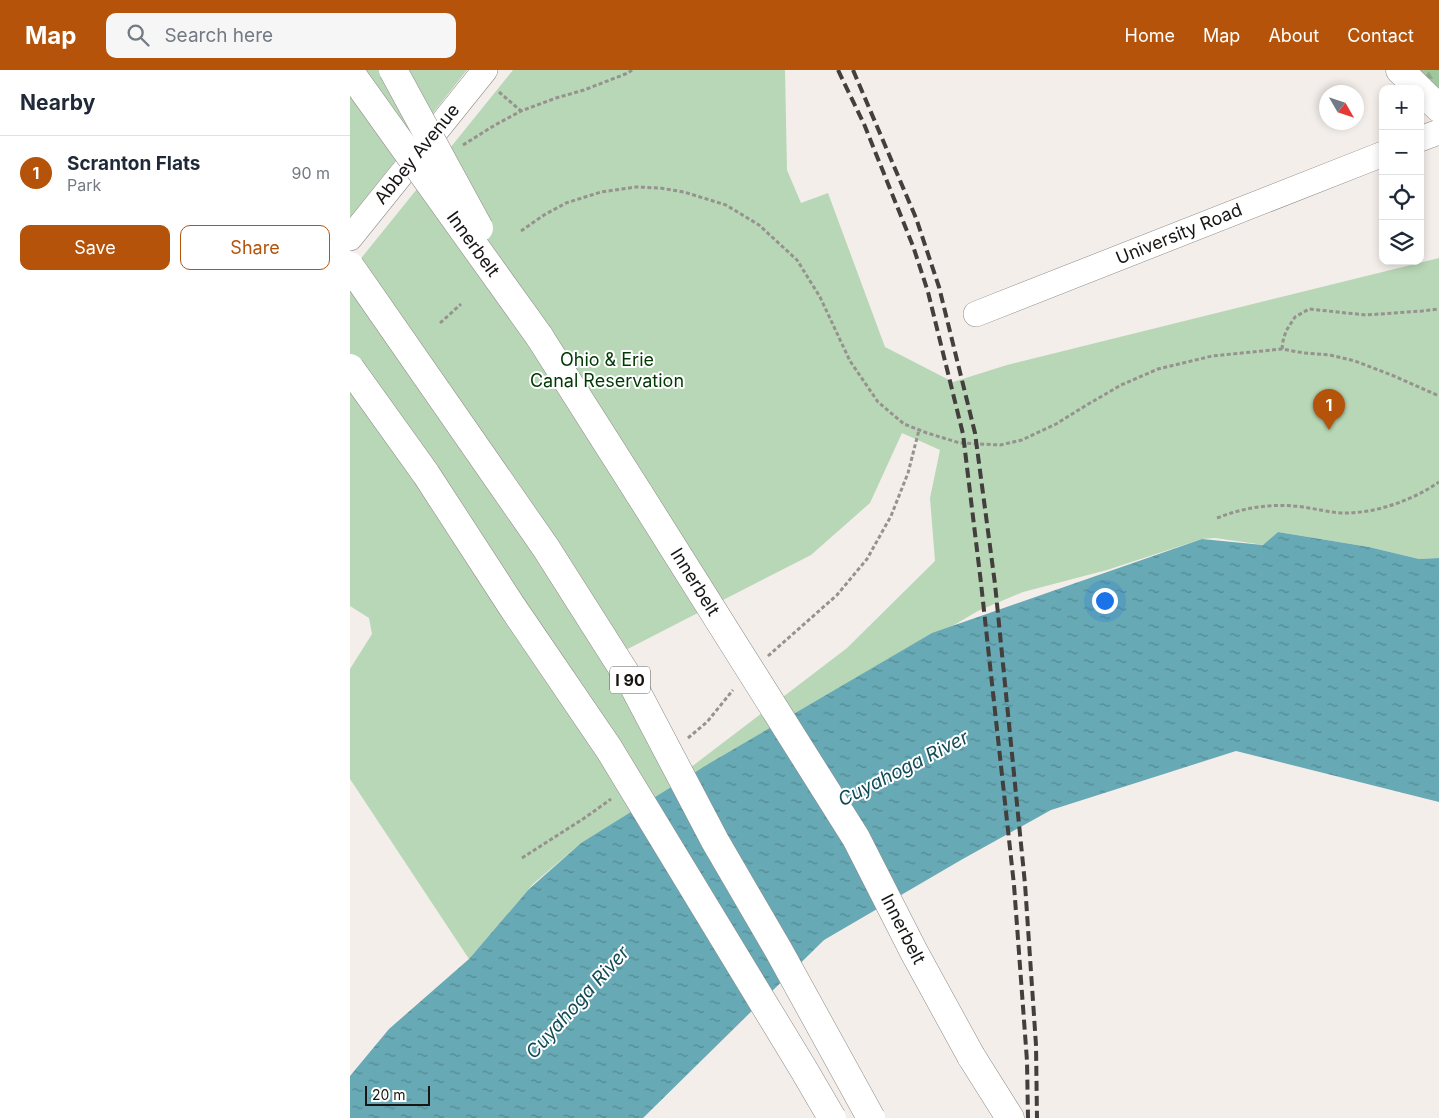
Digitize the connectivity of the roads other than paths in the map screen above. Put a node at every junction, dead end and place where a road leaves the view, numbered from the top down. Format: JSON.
{"nodes":[{"id":1,"x":393,"y":70,"type":"edge"},
{"id":2,"x":485,"y":70,"type":"edge"},
{"id":3,"x":1400,"y":70,"type":"edge"},
{"id":4,"x":350,"y":72,"type":"edge"},
{"id":5,"x":1416,"y":85,"type":"edge"},
{"id":6,"x":1424,"y":93,"type":"edge"},
{"id":7,"x":1439,"y":108,"type":"edge"},
{"id":8,"x":1439,"y":132,"type":"edge"},
{"id":9,"x":1424,"y":138,"type":"edge"},
{"id":10,"x":1379,"y":156,"type":"edge"},
{"id":11,"x":350,"y":238,"type":"edge"},
{"id":12,"x":350,"y":266,"type":"edge"},
{"id":13,"x":976,"y":314,"type":"dead end"},
{"id":14,"x":539,"y":336,"type":"junction"},
{"id":15,"x":350,"y":368,"type":"edge"},
{"id":16,"x":971,"y":1056,"type":"junction"},
{"id":17,"x":832,"y":1118,"type":"edge"},
{"id":18,"x":871,"y":1118,"type":"edge"},
{"id":19,"x":996,"y":1118,"type":"edge"},
{"id":20,"x":1010,"y":1118,"type":"edge"}],
"edges":[{"from":1,"to":14,"type":"main road","bridge":true},
{"from":2,"to":11,"type":"street","name":"Abbey Avenue"},
{"from":3,"to":5,"type":"main road"},
{"from":4,"to":14,"type":"main road","name":"Innerbelt","bridge":true},
{"from":6,"to":7,"type":"main road"},
{"from":8,"to":9,"type":"street"},
{"from":10,"to":13,"type":"street","name":"University Road"},
{"from":12,"to":18,"type":"main road","number":"I 90","bridge":true},
{"from":14,"to":16,"type":"main road","name":"Innerbelt","bridge":true},
{"from":15,"to":17,"type":"main road","bridge":true},
{"from":16,"to":19,"type":"main road","name":"Innerbelt"},
{"from":16,"to":20,"type":"main road"}]}
